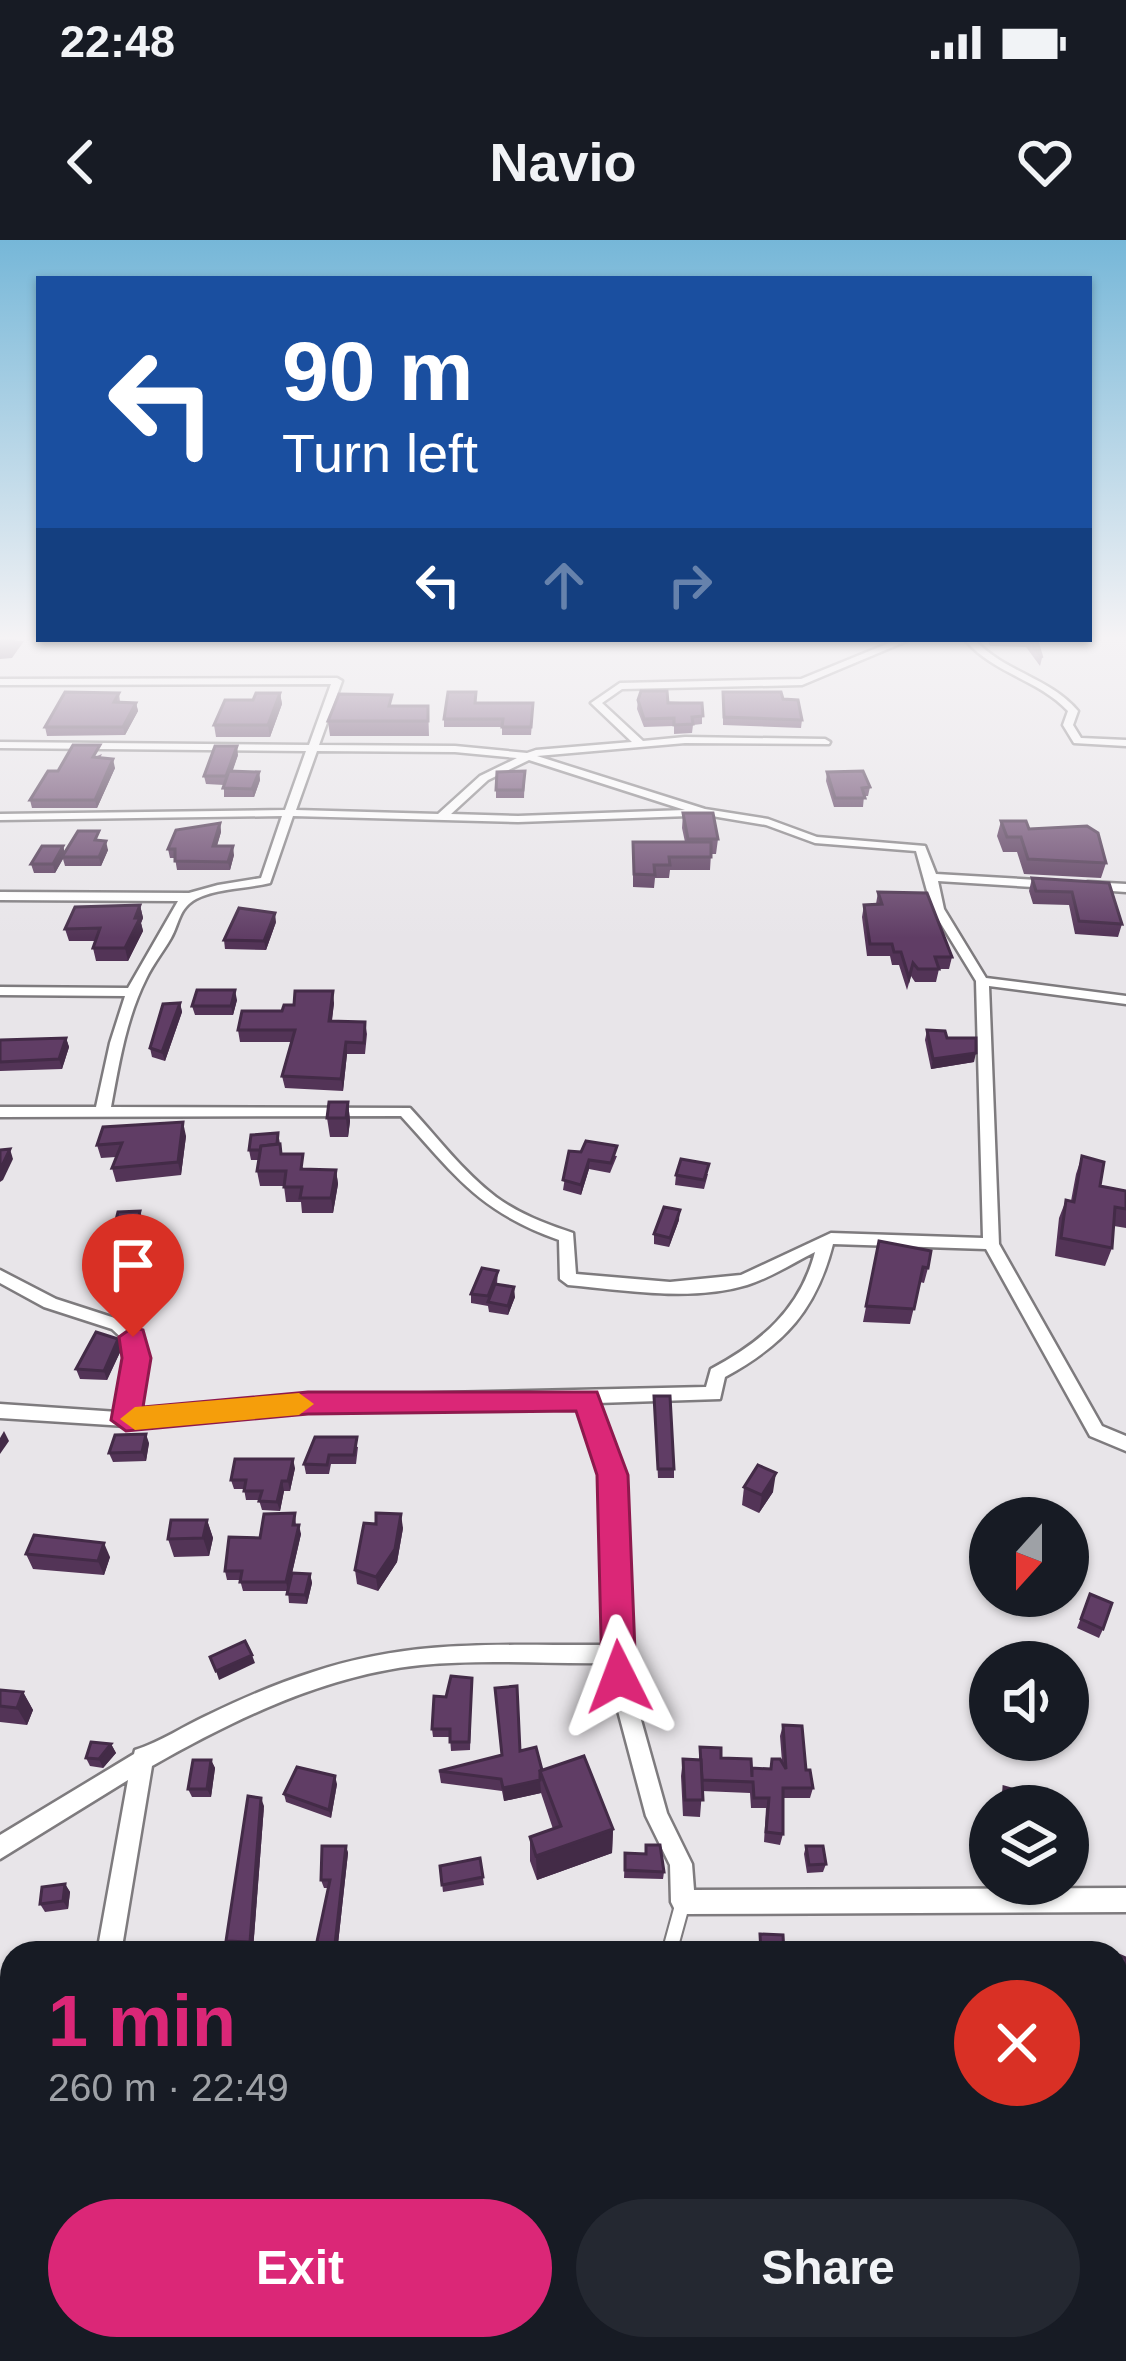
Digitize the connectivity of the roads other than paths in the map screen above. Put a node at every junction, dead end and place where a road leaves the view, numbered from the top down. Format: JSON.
{"nodes":[{"id":1,"x":316,"y":740,"type":"edge"},
{"id":2,"x":636,"y":740,"type":"edge"},
{"id":3,"x":1077,"y":740,"type":"edge"},
{"id":4,"x":825,"y":742,"type":"dead end"},
{"id":5,"x":1126,"y":743,"type":"edge"},
{"id":6,"x":641,"y":744,"type":"junction"},
{"id":7,"x":0,"y":745,"type":"edge"},
{"id":8,"x":314,"y":746,"type":"junction"},
{"id":9,"x":526,"y":756,"type":"junction"},
{"id":10,"x":703,"y":812,"type":"junction"},
{"id":11,"x":289,"y":814,"type":"junction"},
{"id":12,"x":443,"y":815,"type":"junction"},
{"id":13,"x":0,"y":817,"type":"edge"},
{"id":14,"x":931,"y":877,"type":"junction"},
{"id":15,"x":1123,"y":891,"type":"edge"},
{"id":16,"x":0,"y":896,"type":"edge"},
{"id":17,"x":190,"y":897,"type":"junction"},
{"id":18,"x":982,"y":981,"type":"junction"},
{"id":19,"x":0,"y":991,"type":"edge"},
{"id":20,"x":129,"y":992,"type":"junction"},
{"id":21,"x":1126,"y":1000,"type":"edge"},
{"id":22,"x":103,"y":1109,"type":"junction"},
{"id":23,"x":0,"y":1112,"type":"edge"},
{"id":24,"x":826,"y":1240,"type":"junction"},
{"id":25,"x":991,"y":1244,"type":"junction"},
{"id":26,"x":0,"y":1276,"type":"edge"},
{"id":27,"x":587,"y":1400,"type":"junction"},
{"id":28,"x":0,"y":1412,"type":"edge"},
{"id":29,"x":126,"y":1420,"type":"junction"},
{"id":30,"x":1126,"y":1444,"type":"edge"},
{"id":31,"x":617,"y":1654,"type":"junction"},
{"id":32,"x":143,"y":1757,"type":"junction"},
{"id":33,"x":0,"y":1848,"type":"edge"},
{"id":34,"x":1126,"y":1900,"type":"edge"},
{"id":35,"x":682,"y":1902,"type":"junction"},
{"id":36,"x":111,"y":1941,"type":"edge"},
{"id":37,"x":671,"y":1941,"type":"edge"}],
"edges":[{"from":1,"to":8,"type":"street"},
{"from":2,"to":6,"type":"street"},
{"from":3,"to":5,"type":"street"},
{"from":4,"to":6,"type":"street"},
{"from":6,"to":9,"type":"street"},
{"from":7,"to":8,"type":"street"},
{"from":8,"to":9,"type":"street"},
{"from":8,"to":11,"type":"street"},
{"from":9,"to":10,"type":"street"},
{"from":9,"to":12,"type":"street"},
{"from":10,"to":12,"type":"street"},
{"from":10,"to":14,"type":"street"},
{"from":11,"to":12,"type":"street"},
{"from":11,"to":13,"type":"street"},
{"from":11,"to":17,"type":"street"},
{"from":14,"to":15,"type":"street"},
{"from":14,"to":18,"type":"street"},
{"from":16,"to":17,"type":"street"},
{"from":17,"to":20,"type":"street"},
{"from":18,"to":21,"type":"street"},
{"from":18,"to":25,"type":"street"},
{"from":19,"to":20,"type":"street"},
{"from":20,"to":22,"type":"street"},
{"from":22,"to":23,"type":"street"},
{"from":22,"to":24,"type":"street"},
{"from":24,"to":25,"type":"street"},
{"from":24,"to":27,"type":"street"},
{"from":25,"to":30,"type":"street"},
{"from":26,"to":29,"type":"street"},
{"from":27,"to":29,"type":"street"},
{"from":27,"to":31,"type":"street"},
{"from":28,"to":29,"type":"street"},
{"from":31,"to":32,"type":"street"},
{"from":31,"to":35,"type":"street"},
{"from":32,"to":33,"type":"street"},
{"from":32,"to":36,"type":"street"},
{"from":34,"to":35,"type":"street"},
{"from":35,"to":37,"type":"lane"}]}
